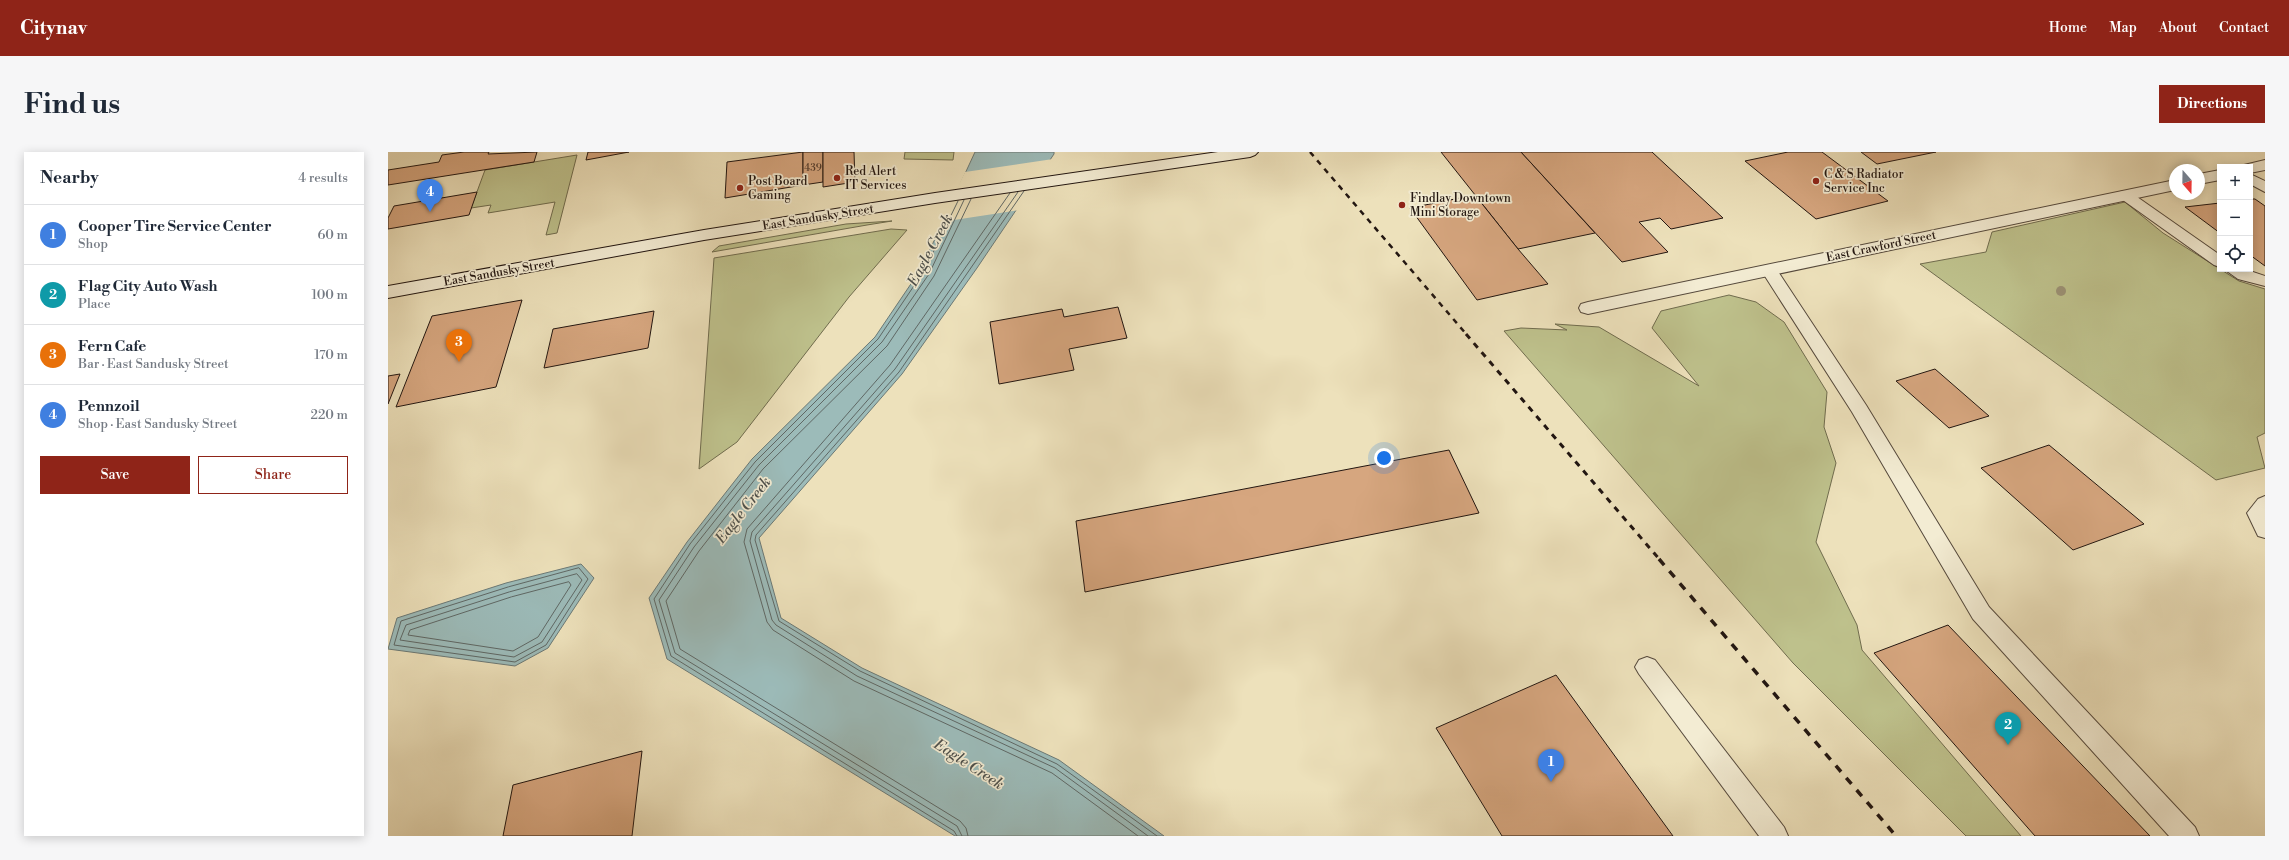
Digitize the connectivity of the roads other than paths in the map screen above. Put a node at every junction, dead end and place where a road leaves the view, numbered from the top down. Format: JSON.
{"nodes":[{"id":1,"x":1250,"y":152,"type":"edge"},
{"id":2,"x":2265,"y":165,"type":"edge"},
{"id":3,"x":2253,"y":167,"type":"edge"},
{"id":4,"x":2217,"y":176,"type":"edge"},
{"id":5,"x":2205,"y":178,"type":"edge"},
{"id":6,"x":2253,"y":180,"type":"edge"},
{"id":7,"x":2169,"y":186,"type":"edge"},
{"id":8,"x":2265,"y":188,"type":"edge"},
{"id":9,"x":2125,"y":195,"type":"junction"},
{"id":10,"x":2217,"y":260,"type":"edge"},
{"id":11,"x":1769,"y":270,"type":"junction"},
{"id":12,"x":2237,"y":272,"type":"edge"},
{"id":13,"x":2265,"y":281,"type":"edge"},
{"id":14,"x":388,"y":292,"type":"edge"},
{"id":15,"x":1588,"y":308,"type":"dead end"},
{"id":16,"x":2265,"y":504,"type":"edge"},
{"id":17,"x":2265,"y":530,"type":"edge"},
{"id":18,"x":1647,"y":667,"type":"dead end"},
{"id":19,"x":1775,"y":836,"type":"edge"},
{"id":20,"x":2186,"y":836,"type":"edge"}],
"edges":[{"from":1,"to":14,"type":"main road","name":"East Sandusky Street"},
{"from":2,"to":3,"type":"main road"},
{"from":4,"to":5,"type":"main road"},
{"from":6,"to":8,"type":"lane"},
{"from":7,"to":9,"type":"main road","name":"East Crawford Street"},
{"from":9,"to":10,"type":"lane"},
{"from":9,"to":11,"type":"main road","name":"East Crawford Street"},
{"from":11,"to":15,"type":"main road","name":"East Crawford Street"},
{"from":11,"to":20,"type":"lane"},
{"from":12,"to":13,"type":"lane"},
{"from":16,"to":17,"type":"lane"},
{"from":18,"to":19,"type":"lane"}]}
